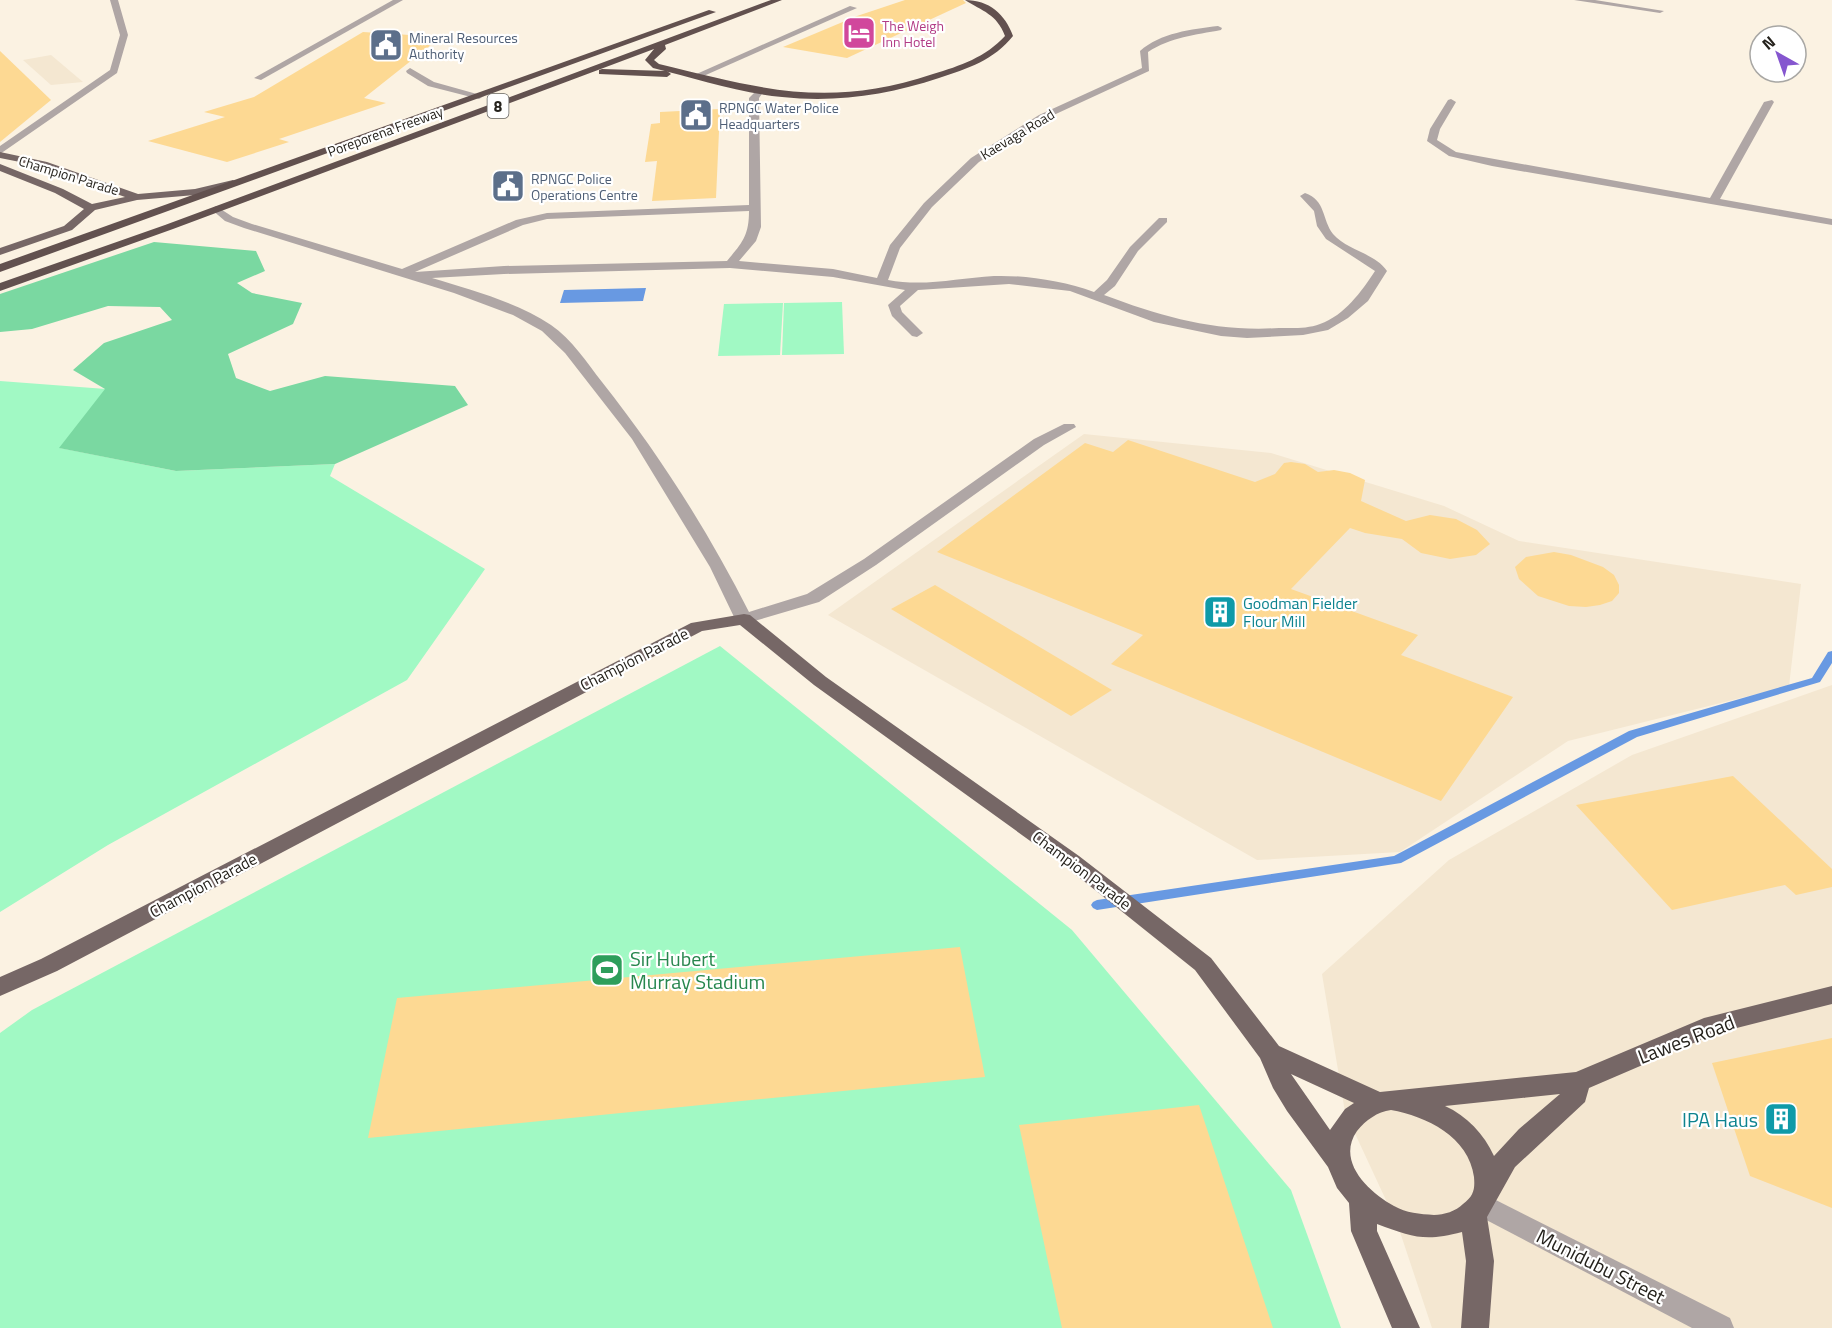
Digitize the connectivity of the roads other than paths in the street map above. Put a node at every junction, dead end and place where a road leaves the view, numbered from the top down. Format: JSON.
{"nodes":[{"id":1,"x":114,"y":0,"type":"edge"},
{"id":2,"x":399,"y":0,"type":"edge"},
{"id":3,"x":778,"y":0,"type":"edge"},
{"id":4,"x":969,"y":0,"type":"edge"},
{"id":5,"x":1578,"y":0,"type":"edge"},
{"id":6,"x":723,"y":8,"type":"dead end"},
{"id":7,"x":853,"y":8,"type":"dead end"},
{"id":8,"x":1660,"y":11,"type":"dead end"},
{"id":9,"x":1218,"y":28,"type":"dead end"},
{"id":10,"x":683,"y":36,"type":"junction"},
{"id":11,"x":410,"y":71,"type":"dead end"},
{"id":12,"x":696,"y":76,"type":"junction"},
{"id":13,"x":258,"y":78,"type":"dead end"},
{"id":14,"x":568,"y":80,"type":"junction"},
{"id":15,"x":759,"y":91,"type":"junction"},
{"id":16,"x":479,"y":96,"type":"junction"},
{"id":17,"x":1451,"y":102,"type":"dead end"},
{"id":18,"x":1769,"y":102,"type":"dead end"},
{"id":19,"x":0,"y":153,"type":"edge"},
{"id":20,"x":0,"y":167,"type":"edge"},
{"id":21,"x":252,"y":178,"type":"junction"},
{"id":22,"x":1305,"y":196,"type":"dead end"},
{"id":23,"x":137,"y":197,"type":"junction"},
{"id":24,"x":1714,"y":201,"type":"junction"},
{"id":25,"x":91,"y":208,"type":"junction"},
{"id":26,"x":754,"y":208,"type":"junction"},
{"id":27,"x":216,"y":209,"type":"junction"},
{"id":28,"x":1163,"y":220,"type":"dead end"},
{"id":29,"x":1832,"y":222,"type":"edge"},
{"id":30,"x":0,"y":252,"type":"edge"},
{"id":31,"x":730,"y":264,"type":"junction"},
{"id":32,"x":0,"y":268,"type":"edge"},
{"id":33,"x":409,"y":275,"type":"junction"},
{"id":34,"x":882,"y":281,"type":"junction"},
{"id":35,"x":0,"y":287,"type":"edge"},
{"id":36,"x":915,"y":287,"type":"junction"},
{"id":37,"x":1096,"y":296,"type":"junction"},
{"id":38,"x":917,"y":333,"type":"dead end"},
{"id":39,"x":1069,"y":427,"type":"dead end"},
{"id":40,"x":744,"y":620,"type":"junction"},
{"id":41,"x":49,"y":965,"type":"junction"},
{"id":42,"x":0,"y":987,"type":"edge"},
{"id":43,"x":1832,"y":995,"type":"edge"},
{"id":44,"x":0,"y":996,"type":"edge"},
{"id":45,"x":1270,"y":1053,"type":"junction"},
{"id":46,"x":1578,"y":1082,"type":"junction"},
{"id":47,"x":1389,"y":1102,"type":"junction"},
{"id":48,"x":1338,"y":1161,"type":"junction"},
{"id":49,"x":1362,"y":1200,"type":"junction"},
{"id":50,"x":1481,"y":1202,"type":"junction"},
{"id":51,"x":1406,"y":1328,"type":"edge"},
{"id":52,"x":1475,"y":1328,"type":"edge"},
{"id":53,"x":1720,"y":1328,"type":"edge"}],
"edges":[{"from":1,"to":19,"type":"street"},
{"from":2,"to":13,"type":"street"},
{"from":3,"to":10,"type":"highway","name":"Poreporena Freeway","number":"8"},
{"from":4,"to":15,"type":"highway"},
{"from":5,"to":8,"type":"street"},
{"from":6,"to":16,"type":"highway","name":"Poreporena Freeway","number":"8"},
{"from":7,"to":12,"type":"street"},
{"from":9,"to":34,"type":"street","name":"Kaevaga Road"},
{"from":10,"to":12,"type":"highway"},
{"from":10,"to":14,"type":"highway","name":"Poreporena Freeway","number":"8"},
{"from":11,"to":16,"type":"street"},
{"from":12,"to":14,"type":"highway"},
{"from":12,"to":15,"type":"highway"},
{"from":14,"to":27,"type":"highway","name":"Poreporena Freeway","number":"8"},
{"from":15,"to":26,"type":"street"},
{"from":16,"to":21,"type":"highway","name":"Poreporena Freeway","number":"8"},
{"from":17,"to":24,"type":"street"},
{"from":18,"to":24,"type":"street"},
{"from":19,"to":23,"type":"main road","name":"Champion Parade"},
{"from":20,"to":25,"type":"main road","name":"Champion Parade"},
{"from":21,"to":23,"type":"main road"},
{"from":21,"to":32,"type":"highway","name":"Poreporena Freeway","number":"8"},
{"from":22,"to":37,"type":"street"},
{"from":23,"to":25,"type":"main road"},
{"from":24,"to":29,"type":"street"},
{"from":25,"to":30,"type":"main road","name":"Champion Parade"},
{"from":26,"to":31,"type":"street"},
{"from":26,"to":33,"type":"street"},
{"from":27,"to":33,"type":"street"},
{"from":27,"to":35,"type":"highway","name":"Poreporena Freeway","number":"8"},
{"from":28,"to":37,"type":"street"},
{"from":31,"to":33,"type":"street"},
{"from":31,"to":34,"type":"street"},
{"from":33,"to":40,"type":"street"},
{"from":34,"to":36,"type":"street"},
{"from":36,"to":37,"type":"street"},
{"from":36,"to":38,"type":"street"},
{"from":39,"to":40,"type":"street"},
{"from":40,"to":41,"type":"main road","name":"Champion Parade"},
{"from":40,"to":45,"type":"main road","name":"Champion Parade"},
{"from":41,"to":42,"type":"main road","name":"Champion Parade"},
{"from":41,"to":44,"type":"main road","name":"Champion Parade"},
{"from":43,"to":46,"type":"main road","name":"Lawes Road"},
{"from":45,"to":47,"type":"main road","name":"Champion Parade"},
{"from":45,"to":48,"type":"main road","name":"Champion Parade"},
{"from":46,"to":47,"type":"main road","name":"Lawes Road"},
{"from":46,"to":50,"type":"main road"},
{"from":47,"to":48,"type":"main road"},
{"from":47,"to":50,"type":"main road"},
{"from":48,"to":49,"type":"main road"},
{"from":49,"to":50,"type":"main road"},
{"from":49,"to":51,"type":"main road"},
{"from":50,"to":52,"type":"main road"},
{"from":50,"to":53,"type":"street","name":"Munidubu Street"}]}
